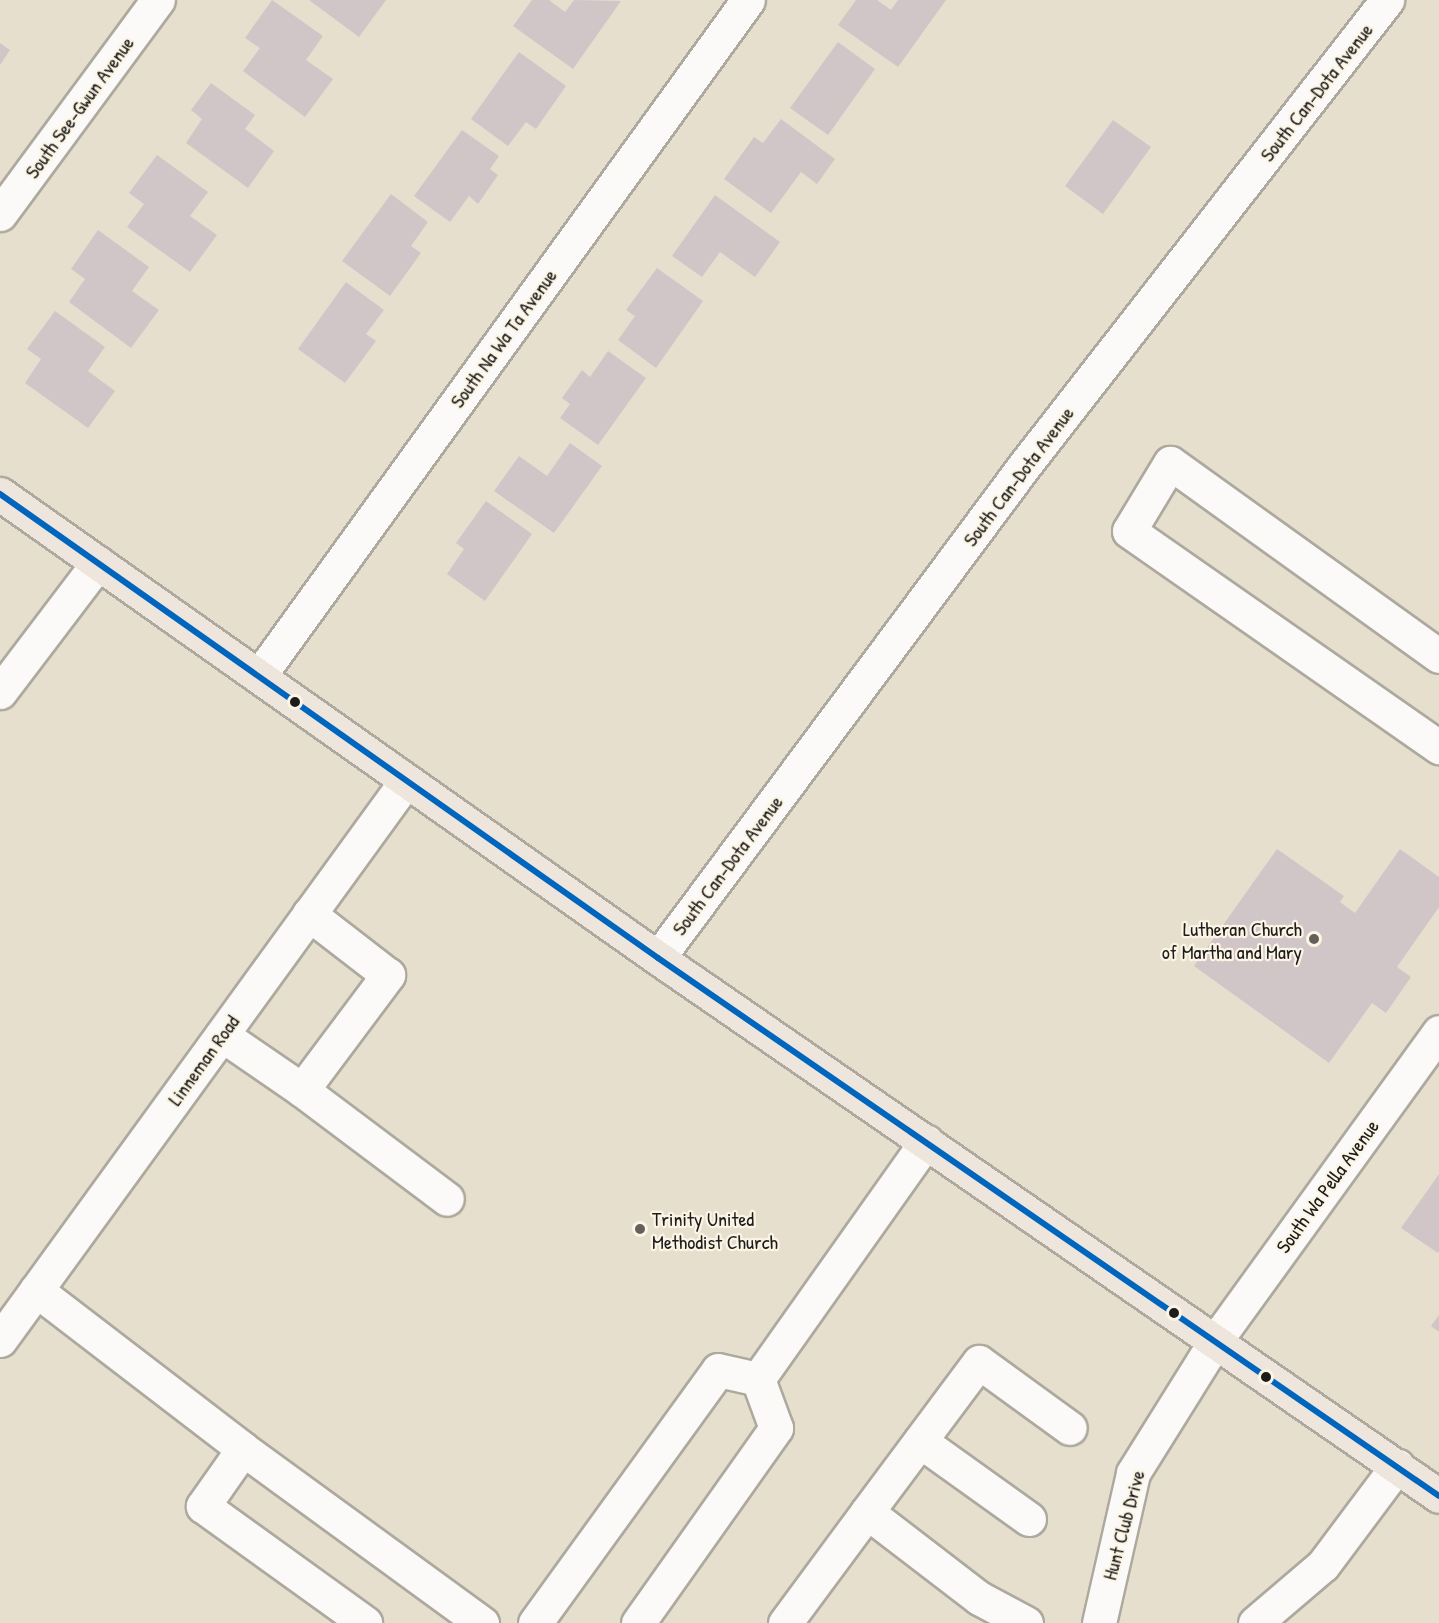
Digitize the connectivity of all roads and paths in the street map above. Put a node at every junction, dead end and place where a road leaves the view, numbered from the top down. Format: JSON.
{"nodes":[{"id":1,"x":158,"y":0,"type":"edge"},
{"id":2,"x":748,"y":0,"type":"edge"},
{"id":3,"x":1387,"y":0,"type":"edge"},
{"id":4,"x":0,"y":214,"type":"edge"},
{"id":5,"x":0,"y":494,"type":"edge"},
{"id":6,"x":98,"y":563,"type":"junction"},
{"id":7,"x":1439,"y":656,"type":"edge"},
{"id":8,"x":259,"y":676,"type":"junction"},
{"id":9,"x":0,"y":692,"type":"edge"},
{"id":10,"x":1439,"y":747,"type":"edge"},
{"id":11,"x":406,"y":781,"type":"junction"},
{"id":12,"x":309,"y":914,"type":"junction"},
{"id":13,"x":658,"y":958,"type":"junction"},
{"id":14,"x":1439,"y":1032,"type":"edge"},
{"id":15,"x":222,"y":1035,"type":"junction"},
{"id":16,"x":302,"y":1090,"type":"junction"},
{"id":17,"x":927,"y":1142,"type":"junction"},
{"id":18,"x":447,"y":1199,"type":"dead end"},
{"id":19,"x":36,"y":1290,"type":"junction"},
{"id":20,"x":0,"y":1340,"type":"edge"},
{"id":21,"x":1216,"y":1340,"type":"junction"},
{"id":22,"x":758,"y":1379,"type":"junction"},
{"id":23,"x":1070,"y":1428,"type":"dead end"},
{"id":24,"x":920,"y":1441,"type":"junction"},
{"id":25,"x":243,"y":1449,"type":"junction"},
{"id":26,"x":1397,"y":1466,"type":"junction"},
{"id":27,"x":1439,"y":1496,"type":"edge"},
{"id":28,"x":867,"y":1512,"type":"junction"},
{"id":29,"x":1029,"y":1519,"type":"dead end"},
{"id":30,"x":365,"y":1623,"type":"edge"},
{"id":31,"x":482,"y":1623,"type":"edge"},
{"id":32,"x":535,"y":1623,"type":"edge"},
{"id":33,"x":638,"y":1623,"type":"edge"},
{"id":34,"x":785,"y":1623,"type":"edge"},
{"id":35,"x":1026,"y":1623,"type":"edge"},
{"id":36,"x":1099,"y":1623,"type":"edge"},
{"id":37,"x":1255,"y":1623,"type":"edge"}],
"edges":[{"from":1,"to":4,"type":"street","name":"South See-Gwun Avenue"},
{"from":2,"to":8,"type":"street","name":"South Na Wa Ta Avenue"},
{"from":3,"to":13,"type":"street","name":"South Can-Dota Avenue"},
{"from":5,"to":6,"type":"main road"},
{"from":6,"to":8,"type":"main road"},
{"from":6,"to":9,"type":"street"},
{"from":7,"to":10,"type":"street"},
{"from":8,"to":11,"type":"main road"},
{"from":11,"to":12,"type":"street","name":"Linneman Road"},
{"from":11,"to":13,"type":"main road"},
{"from":12,"to":15,"type":"street","name":"Linneman Road"},
{"from":12,"to":16,"type":"street"},
{"from":13,"to":17,"type":"main road"},
{"from":14,"to":21,"type":"street","name":"South Wa Pella Avenue"},
{"from":15,"to":16,"type":"street"},
{"from":15,"to":19,"type":"street","name":"Linneman Road"},
{"from":16,"to":18,"type":"street"},
{"from":17,"to":21,"type":"main road"},
{"from":17,"to":22,"type":"street"},
{"from":19,"to":20,"type":"street","name":"Linneman Road"},
{"from":19,"to":25,"type":"street"},
{"from":21,"to":26,"type":"main road"},
{"from":21,"to":36,"type":"street","name":"Hunt Club Drive"},
{"from":22,"to":32,"type":"street"},
{"from":22,"to":33,"type":"street"},
{"from":23,"to":24,"type":"street"},
{"from":24,"to":28,"type":"street"},
{"from":24,"to":29,"type":"street"},
{"from":25,"to":30,"type":"street"},
{"from":25,"to":31,"type":"street"},
{"from":26,"to":27,"type":"main road"},
{"from":26,"to":37,"type":"street"},
{"from":28,"to":34,"type":"street"},
{"from":28,"to":35,"type":"street"}]}
